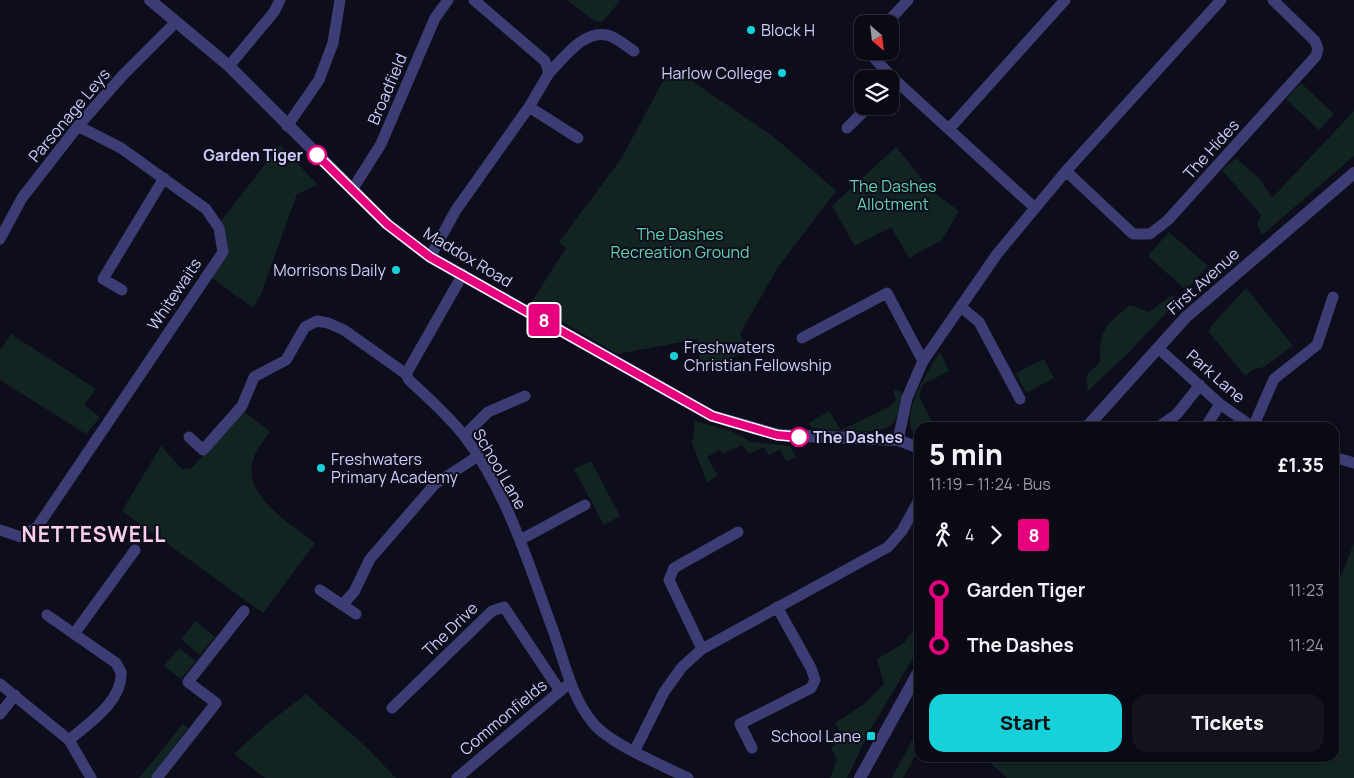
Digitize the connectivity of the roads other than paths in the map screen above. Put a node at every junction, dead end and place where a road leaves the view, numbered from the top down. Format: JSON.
{"nodes":[{"id":1,"x":150,"y":0,"type":"edge"},
{"id":2,"x":280,"y":0,"type":"edge"},
{"id":3,"x":340,"y":0,"type":"edge"},
{"id":4,"x":448,"y":0,"type":"edge"},
{"id":5,"x":474,"y":0,"type":"edge"},
{"id":6,"x":908,"y":0,"type":"edge"},
{"id":7,"x":1065,"y":0,"type":"edge"},
{"id":8,"x":1221,"y":0,"type":"edge"},
{"id":9,"x":1273,"y":0,"type":"edge"},
{"id":10,"x":894,"y":15,"type":"edge"},
{"id":11,"x":176,"y":22,"type":"junction"},
{"id":12,"x":634,"y":51,"type":"dead end"},
{"id":13,"x":229,"y":66,"type":"junction"},
{"id":14,"x":549,"y":73,"type":"junction"},
{"id":15,"x":899,"y":89,"type":"edge"},
{"id":16,"x":528,"y":107,"type":"junction"},
{"id":17,"x":860,"y":115,"type":"edge"},
{"id":18,"x":78,"y":126,"type":"junction"},
{"id":19,"x":287,"y":126,"type":"junction"},
{"id":20,"x":847,"y":128,"type":"dead end"},
{"id":21,"x":949,"y":129,"type":"junction"},
{"id":22,"x":578,"y":138,"type":"dead end"},
{"id":23,"x":1066,"y":171,"type":"junction"},
{"id":24,"x":1354,"y":173,"type":"edge"},
{"id":25,"x":164,"y":178,"type":"junction"},
{"id":26,"x":352,"y":190,"type":"junction"},
{"id":27,"x":1035,"y":208,"type":"junction"},
{"id":28,"x":0,"y":239,"type":"edge"},
{"id":29,"x":430,"y":257,"type":"junction"},
{"id":30,"x":463,"y":274,"type":"junction"},
{"id":31,"x":122,"y":290,"type":"dead end"},
{"id":32,"x":1333,"y":297,"type":"dead end"},
{"id":33,"x":961,"y":307,"type":"junction"},
{"id":34,"x":802,"y":338,"type":"dead end"},
{"id":35,"x":1158,"y":348,"type":"junction"},
{"id":36,"x":923,"y":361,"type":"junction"},
{"id":37,"x":406,"y":374,"type":"junction"},
{"id":38,"x":1200,"y":385,"type":"junction"},
{"id":39,"x":524,"y":396,"type":"dead end"},
{"id":40,"x":1020,"y":399,"type":"dead end"},
{"id":41,"x":1220,"y":404,"type":"junction"},
{"id":42,"x":1091,"y":422,"type":"edge"},
{"id":43,"x":1166,"y":422,"type":"edge"},
{"id":44,"x":1209,"y":422,"type":"edge"},
{"id":45,"x":1247,"y":422,"type":"edge"},
{"id":46,"x":1256,"y":422,"type":"edge"},
{"id":47,"x":464,"y":436,"type":"junction"},
{"id":48,"x":189,"y":437,"type":"dead end"},
{"id":49,"x":898,"y":440,"type":"junction"},
{"id":50,"x":914,"y":446,"type":"edge"},
{"id":51,"x":478,"y":456,"type":"junction"},
{"id":52,"x":1339,"y":458,"type":"edge"},
{"id":53,"x":1354,"y":463,"type":"edge"},
{"id":54,"x":585,"y":505,"type":"dead end"},
{"id":55,"x":914,"y":509,"type":"edge"},
{"id":56,"x":0,"y":530,"type":"edge"},
{"id":57,"x":738,"y":532,"type":"dead end"},
{"id":58,"x":520,"y":540,"type":"junction"},
{"id":59,"x":135,"y":550,"type":"dead end"},
{"id":60,"x":320,"y":590,"type":"dead end"},
{"id":61,"x":342,"y":605,"type":"junction"},
{"id":62,"x":777,"y":607,"type":"junction"},
{"id":63,"x":244,"y":611,"type":"dead end"},
{"id":64,"x":356,"y":614,"type":"dead end"},
{"id":65,"x":47,"y":615,"type":"dead end"},
{"id":66,"x":74,"y":634,"type":"junction"},
{"id":67,"x":702,"y":648,"type":"junction"},
{"id":68,"x":914,"y":679,"type":"edge"},
{"id":69,"x":571,"y":681,"type":"junction"},
{"id":70,"x":0,"y":684,"type":"edge"},
{"id":71,"x":560,"y":691,"type":"junction"},
{"id":72,"x":15,"y":695,"type":"junction"},
{"id":73,"x":392,"y":708,"type":"dead end"},
{"id":74,"x":0,"y":714,"type":"edge"},
{"id":75,"x":69,"y":740,"type":"junction"},
{"id":76,"x":752,"y":748,"type":"dead end"},
{"id":77,"x":635,"y":750,"type":"junction"},
{"id":78,"x":92,"y":778,"type":"edge"},
{"id":79,"x":158,"y":778,"type":"edge"},
{"id":80,"x":457,"y":778,"type":"edge"},
{"id":81,"x":688,"y":778,"type":"edge"},
{"id":82,"x":860,"y":778,"type":"edge"}],
"edges":[{"from":1,"to":11,"type":"street","name":"Maddox Road"},
{"from":2,"to":13,"type":"street"},
{"from":3,"to":19,"type":"street"},
{"from":4,"to":26,"type":"street","name":"Broadfield"},
{"from":5,"to":14,"type":"street"},
{"from":6,"to":10,"type":"street"},
{"from":7,"to":21,"type":"street"},
{"from":8,"to":23,"type":"street"},
{"from":9,"to":23,"type":"street","name":"The Hides"},
{"from":11,"to":13,"type":"street","name":"Maddox Road"},
{"from":11,"to":18,"type":"street","name":"Parsonage Leys"},
{"from":12,"to":14,"type":"street"},
{"from":13,"to":19,"type":"street","name":"Maddox Road"},
{"from":14,"to":16,"type":"street"},
{"from":15,"to":21,"type":"street"},
{"from":16,"to":22,"type":"street"},
{"from":16,"to":29,"type":"street"},
{"from":17,"to":20,"type":"street"},
{"from":18,"to":25,"type":"street","name":"Whitewaits"},
{"from":18,"to":28,"type":"street","name":"Parsonage Leys"},
{"from":19,"to":26,"type":"street","name":"Maddox Road"},
{"from":21,"to":27,"type":"street"},
{"from":23,"to":27,"type":"street"},
{"from":24,"to":35,"type":"street","name":"First Avenue"},
{"from":25,"to":31,"type":"street"},
{"from":25,"to":56,"type":"street","name":"Whitewaits"},
{"from":26,"to":29,"type":"street","name":"Maddox Road"},
{"from":27,"to":33,"type":"street"},
{"from":29,"to":30,"type":"street","name":"Maddox Road"},
{"from":30,"to":37,"type":"street"},
{"from":30,"to":49,"type":"street","name":"Maddox Road"},
{"from":32,"to":46,"type":"street"},
{"from":33,"to":36,"type":"street"},
{"from":33,"to":40,"type":"street"},
{"from":34,"to":36,"type":"street"},
{"from":35,"to":38,"type":"street","name":"Park Lane"},
{"from":35,"to":42,"type":"street","name":"First Avenue"},
{"from":36,"to":49,"type":"street"},
{"from":37,"to":47,"type":"street","name":"School Lane"},
{"from":37,"to":48,"type":"street","name":"School Lane"},
{"from":38,"to":41,"type":"street","name":"Park Lane"},
{"from":38,"to":43,"type":"street"},
{"from":39,"to":47,"type":"street"},
{"from":41,"to":44,"type":"street"},
{"from":41,"to":45,"type":"street","name":"Park Lane"},
{"from":47,"to":51,"type":"street","name":"School Lane"},
{"from":49,"to":50,"type":"street","name":"Maddox Road"},
{"from":51,"to":58,"type":"street","name":"School Lane"},
{"from":51,"to":61,"type":"street"},
{"from":52,"to":53,"type":"street"},
{"from":54,"to":58,"type":"street"},
{"from":55,"to":62,"type":"street"},
{"from":57,"to":67,"type":"street"},
{"from":58,"to":69,"type":"street","name":"School Lane"},
{"from":59,"to":66,"type":"street"},
{"from":60,"to":61,"type":"street"},
{"from":61,"to":64,"type":"street"},
{"from":62,"to":67,"type":"street"},
{"from":62,"to":76,"type":"street"},
{"from":63,"to":79,"type":"street"},
{"from":65,"to":66,"type":"street"},
{"from":66,"to":75,"type":"street"},
{"from":67,"to":77,"type":"street"},
{"from":68,"to":82,"type":"street"},
{"from":69,"to":71,"type":"street","name":"Commonfields"},
{"from":69,"to":77,"type":"street","name":"School Lane"},
{"from":70,"to":72,"type":"street"},
{"from":71,"to":73,"type":"street","name":"The Drive"},
{"from":71,"to":80,"type":"street","name":"Commonfields"},
{"from":72,"to":74,"type":"street"},
{"from":72,"to":75,"type":"street"},
{"from":75,"to":78,"type":"street"},
{"from":77,"to":81,"type":"street","name":"School Lane"}]}
